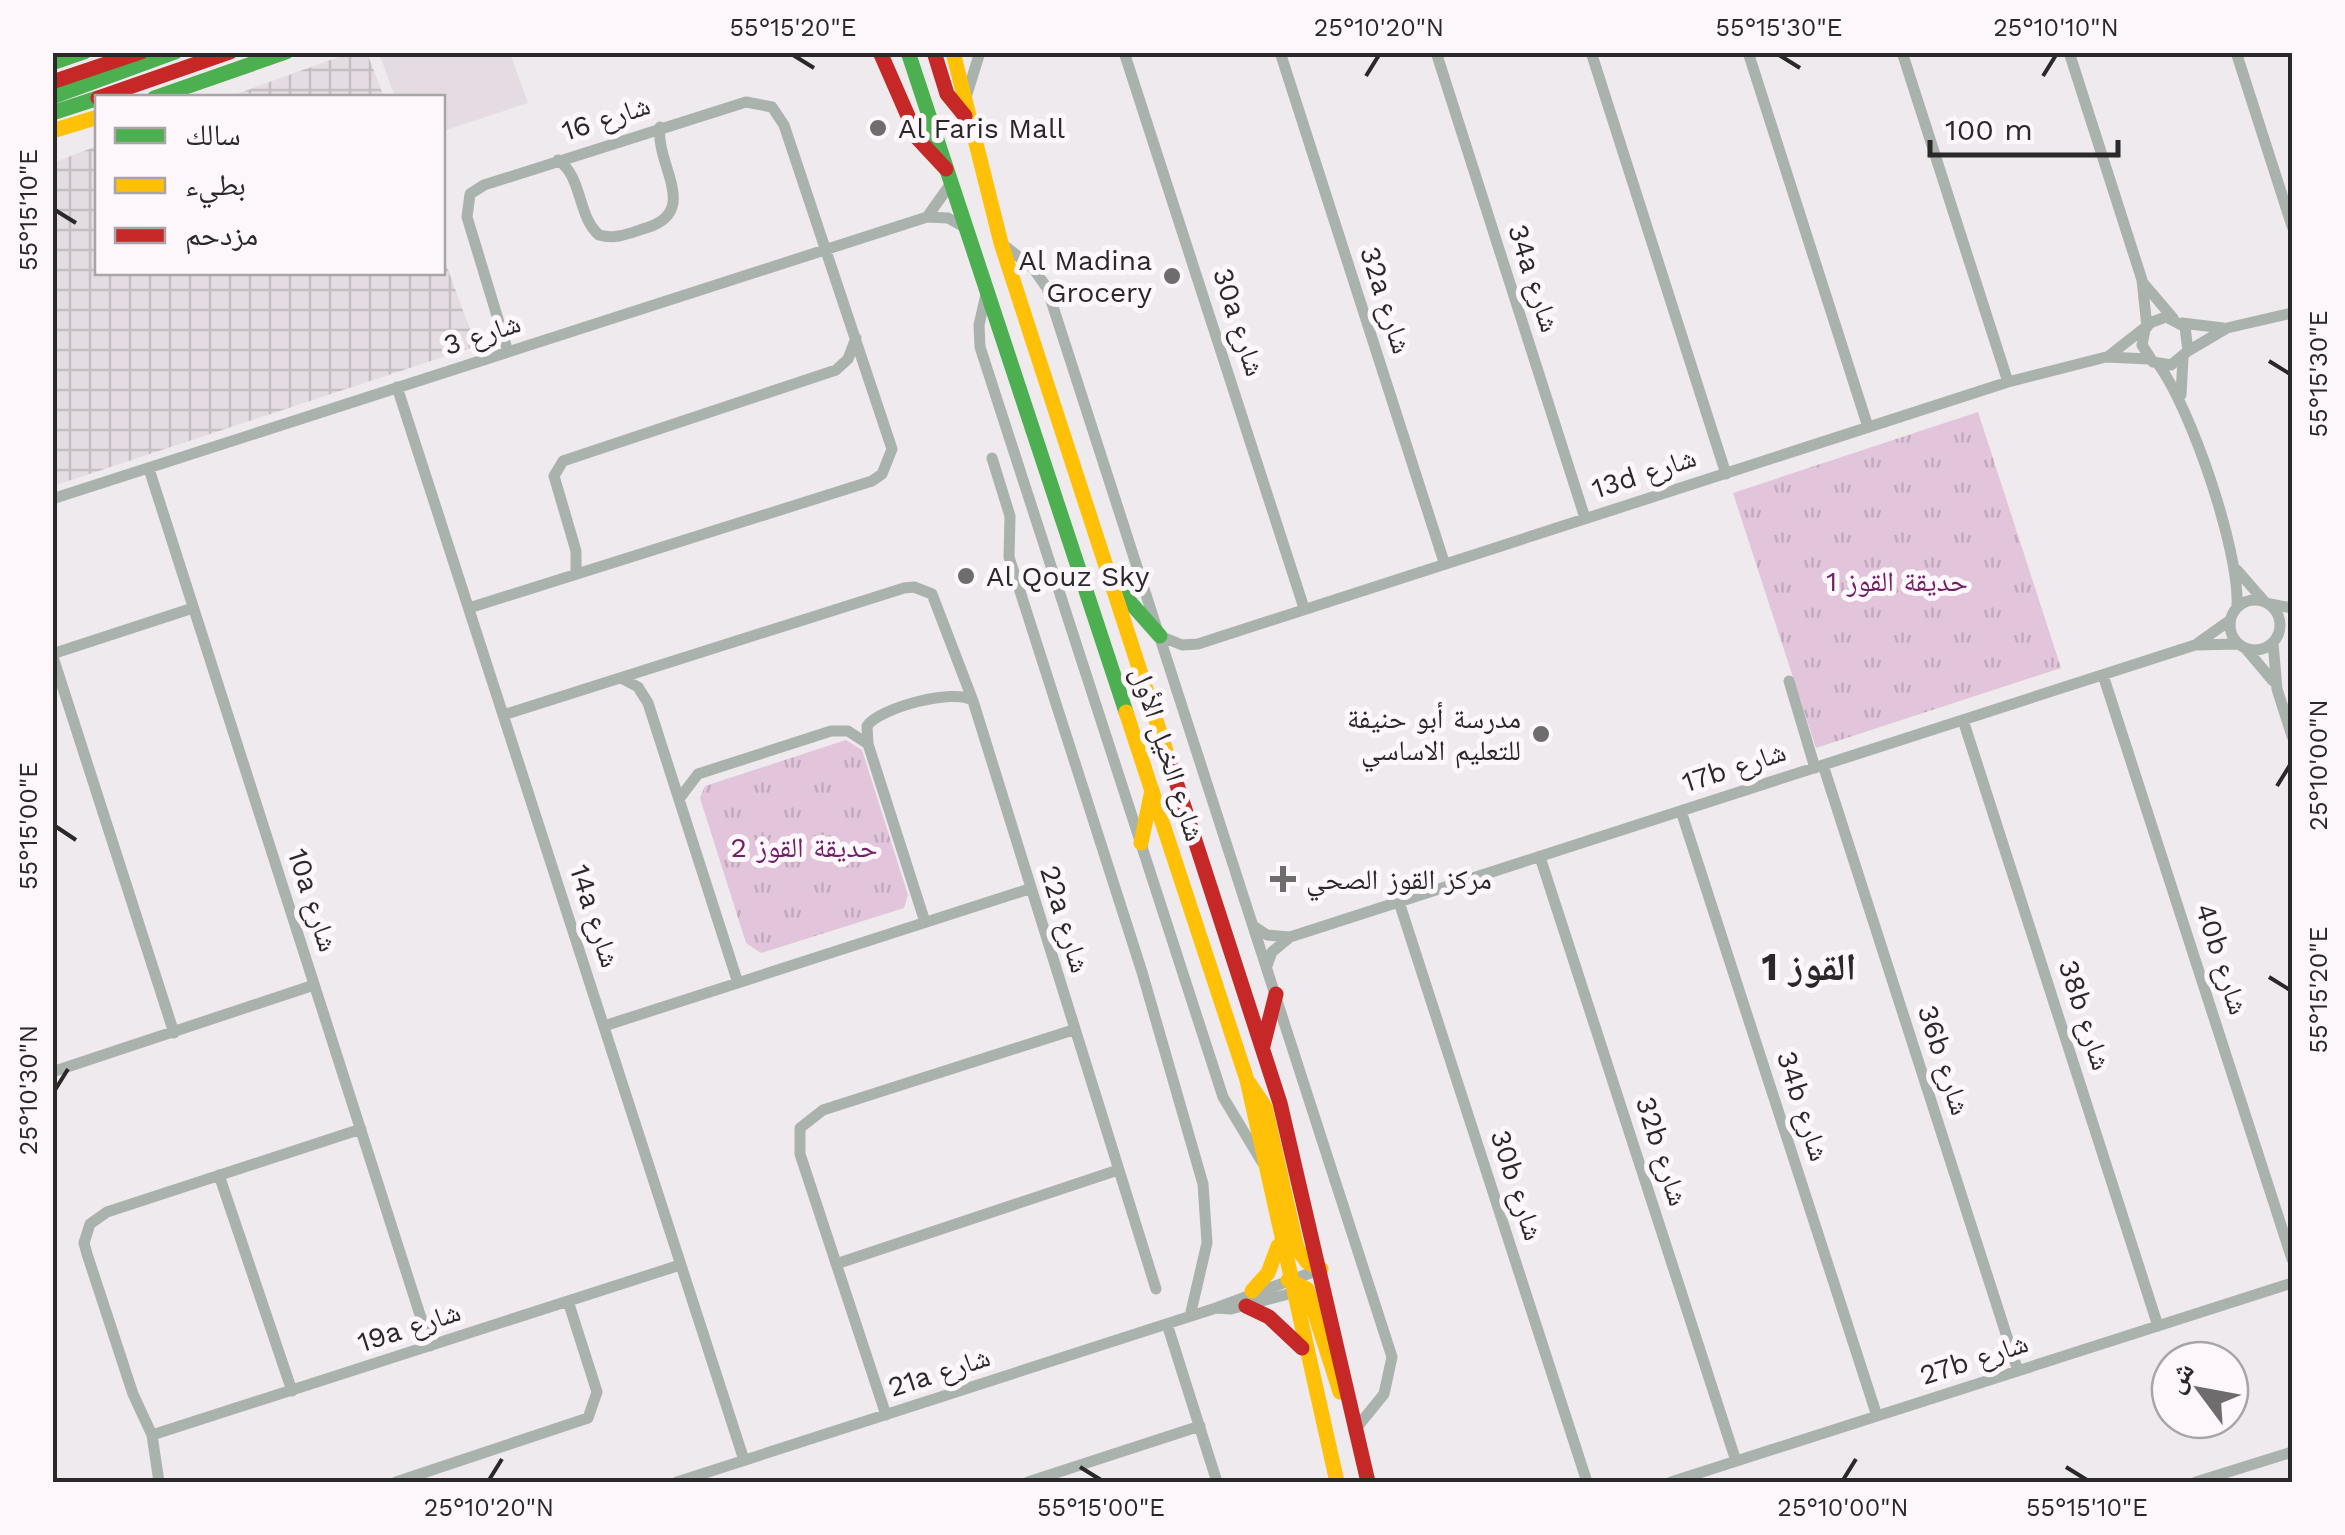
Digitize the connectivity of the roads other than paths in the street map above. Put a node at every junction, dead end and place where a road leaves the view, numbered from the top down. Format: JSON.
{"nodes":[{"id":1,"x":84,"y":52,"type":"edge"},
{"id":2,"x":140,"y":52,"type":"edge"},
{"id":3,"x":175,"y":52,"type":"edge"},
{"id":4,"x":230,"y":52,"type":"edge"},
{"id":5,"x":241,"y":52,"type":"edge"},
{"id":6,"x":286,"y":52,"type":"edge"},
{"id":7,"x":880,"y":52,"type":"edge"},
{"id":8,"x":908,"y":52,"type":"edge"},
{"id":9,"x":934,"y":52,"type":"edge"},
{"id":10,"x":953,"y":52,"type":"edge"},
{"id":11,"x":980,"y":52,"type":"edge"},
{"id":12,"x":1124,"y":52,"type":"edge"},
{"id":13,"x":1280,"y":52,"type":"edge"},
{"id":14,"x":1436,"y":52,"type":"edge"},
{"id":15,"x":1592,"y":52,"type":"edge"},
{"id":16,"x":1748,"y":52,"type":"edge"},
{"id":17,"x":1902,"y":52,"type":"edge"},
{"id":18,"x":2069,"y":52,"type":"edge"},
{"id":19,"x":2236,"y":52,"type":"edge"},
{"id":20,"x":52,"y":62,"type":"edge"},
{"id":21,"x":52,"y":82,"type":"edge"},
{"id":22,"x":107,"y":95,"type":"edge"},
{"id":23,"x":149,"y":95,"type":"edge"},
{"id":24,"x":163,"y":95,"type":"edge"},
{"id":25,"x":52,"y":98,"type":"edge"},
{"id":26,"x":95,"y":99,"type":"edge"},
{"id":27,"x":52,"y":113,"type":"edge"},
{"id":28,"x":967,"y":113,"type":"junction"},
{"id":29,"x":95,"y":117,"type":"edge"},
{"id":30,"x":660,"y":127,"type":"junction"},
{"id":31,"x":52,"y":131,"type":"edge"},
{"id":32,"x":558,"y":160,"type":"junction"},
{"id":33,"x":950,"y":177,"type":"junction"},
{"id":34,"x":927,"y":217,"type":"junction"},
{"id":35,"x":2292,"y":226,"type":"edge"},
{"id":36,"x":968,"y":228,"type":"junction"},
{"id":37,"x":1002,"y":243,"type":"junction"},
{"id":38,"x":824,"y":250,"type":"junction"},
{"id":39,"x":2142,"y":280,"type":"junction"},
{"id":40,"x":988,"y":286,"type":"junction"},
{"id":41,"x":2292,"y":313,"type":"edge"},
{"id":42,"x":2177,"y":320,"type":"junction"},
{"id":43,"x":2146,"y":328,"type":"junction"},
{"id":44,"x":2228,"y":328,"type":"junction"},
{"id":45,"x":856,"y":338,"type":"junction"},
{"id":46,"x":508,"y":352,"type":"junction"},
{"id":47,"x":2186,"y":355,"type":"junction"},
{"id":48,"x":2106,"y":357,"type":"junction"},
{"id":49,"x":2154,"y":362,"type":"junction"},
{"id":50,"x":2008,"y":382,"type":"junction"},
{"id":51,"x":398,"y":387,"type":"junction"},
{"id":52,"x":2182,"y":400,"type":"junction"},
{"id":53,"x":1868,"y":428,"type":"junction"},
{"id":54,"x":992,"y":458,"type":"dead end"},
{"id":55,"x":149,"y":469,"type":"junction"},
{"id":56,"x":1726,"y":474,"type":"junction"},
{"id":57,"x":52,"y":499,"type":"edge"},
{"id":58,"x":1585,"y":518,"type":"junction"},
{"id":59,"x":1444,"y":562,"type":"junction"},
{"id":60,"x":2235,"y":566,"type":"junction"},
{"id":61,"x":576,"y":574,"type":"junction"},
{"id":62,"x":1112,"y":583,"type":"junction"},
{"id":63,"x":2267,"y":602,"type":"junction"},
{"id":64,"x":2238,"y":606,"type":"junction"},
{"id":65,"x":193,"y":608,"type":"junction"},
{"id":66,"x":469,"y":608,"type":"junction"},
{"id":67,"x":1304,"y":608,"type":"junction"},
{"id":68,"x":2292,"y":608,"type":"edge"},
{"id":69,"x":2230,"y":621,"type":"junction"},
{"id":70,"x":2292,"y":621,"type":"edge"},
{"id":71,"x":1160,"y":636,"type":"junction"},
{"id":72,"x":2276,"y":638,"type":"junction"},
{"id":73,"x":1198,"y":644,"type":"junction"},
{"id":74,"x":2195,"y":645,"type":"junction"},
{"id":75,"x":2242,"y":647,"type":"junction"},
{"id":76,"x":52,"y":654,"type":"edge"},
{"id":77,"x":1171,"y":669,"type":"junction"},
{"id":78,"x":2103,"y":675,"type":"junction"},
{"id":79,"x":622,"y":678,"type":"junction"},
{"id":80,"x":1789,"y":681,"type":"dead end"},
{"id":81,"x":2277,"y":689,"type":"junction"},
{"id":82,"x":973,"y":701,"type":"junction"},
{"id":83,"x":504,"y":715,"type":"junction"},
{"id":84,"x":1963,"y":720,"type":"junction"},
{"id":85,"x":2292,"y":736,"type":"edge"},
{"id":86,"x":868,"y":744,"type":"junction"},
{"id":87,"x":1819,"y":766,"type":"junction"},
{"id":88,"x":1153,"y":786,"type":"junction"},
{"id":89,"x":679,"y":799,"type":"junction"},
{"id":90,"x":1681,"y":811,"type":"junction"},
{"id":91,"x":1140,"y":843,"type":"junction"},
{"id":92,"x":1540,"y":856,"type":"junction"},
{"id":93,"x":1028,"y":889,"type":"junction"},
{"id":94,"x":1399,"y":902,"type":"junction"},
{"id":95,"x":925,"y":922,"type":"junction"},
{"id":96,"x":1254,"y":927,"type":"junction"},
{"id":97,"x":1290,"y":937,"type":"junction"},
{"id":98,"x":1267,"y":966,"type":"junction"},
{"id":99,"x":738,"y":983,"type":"junction"},
{"id":100,"x":314,"y":985,"type":"junction"},
{"id":101,"x":1276,"y":994,"type":"junction"},
{"id":102,"x":604,"y":1026,"type":"junction"},
{"id":103,"x":1074,"y":1030,"type":"junction"},
{"id":104,"x":174,"y":1033,"type":"junction"},
{"id":105,"x":1263,"y":1046,"type":"junction"},
{"id":106,"x":54,"y":1072,"type":"edge"},
{"id":107,"x":1247,"y":1080,"type":"junction"},
{"id":108,"x":361,"y":1129,"type":"junction"},
{"id":109,"x":1262,"y":1162,"type":"junction"},
{"id":110,"x":1118,"y":1170,"type":"junction"},
{"id":111,"x":219,"y":1175,"type":"junction"},
{"id":112,"x":1279,"y":1238,"type":"junction"},
{"id":113,"x":2292,"y":1260,"type":"edge"},
{"id":114,"x":836,"y":1264,"type":"junction"},
{"id":115,"x":680,"y":1265,"type":"junction"},
{"id":116,"x":1323,"y":1277,"type":"junction"},
{"id":117,"x":2292,"y":1282,"type":"edge"},
{"id":118,"x":1296,"y":1288,"type":"junction"},
{"id":119,"x":1156,"y":1289,"type":"dead end"},
{"id":120,"x":1249,"y":1299,"type":"junction"},
{"id":121,"x":568,"y":1301,"type":"junction"},
{"id":122,"x":1190,"y":1316,"type":"junction"},
{"id":123,"x":1166,"y":1324,"type":"junction"},
{"id":124,"x":2158,"y":1326,"type":"junction"},
{"id":125,"x":430,"y":1346,"type":"junction"},
{"id":126,"x":1305,"y":1352,"type":"junction"},
{"id":127,"x":2018,"y":1371,"type":"junction"},
{"id":128,"x":292,"y":1391,"type":"junction"},
{"id":129,"x":1348,"y":1397,"type":"junction"},
{"id":130,"x":886,"y":1416,"type":"junction"},
{"id":131,"x":1878,"y":1416,"type":"junction"},
{"id":132,"x":1200,"y":1426,"type":"junction"},
{"id":133,"x":1354,"y":1431,"type":"junction"},
{"id":134,"x":152,"y":1435,"type":"junction"},
{"id":135,"x":2292,"y":1452,"type":"edge"},
{"id":136,"x":744,"y":1460,"type":"junction"},
{"id":137,"x":1736,"y":1461,"type":"junction"},
{"id":138,"x":159,"y":1482,"type":"edge"},
{"id":139,"x":396,"y":1482,"type":"edge"},
{"id":140,"x":677,"y":1482,"type":"edge"},
{"id":141,"x":1028,"y":1482,"type":"edge"},
{"id":142,"x":1217,"y":1482,"type":"edge"},
{"id":143,"x":1337,"y":1482,"type":"edge"},
{"id":144,"x":1368,"y":1482,"type":"edge"},
{"id":145,"x":1587,"y":1482,"type":"edge"},
{"id":146,"x":1671,"y":1482,"type":"edge"},
{"id":147,"x":2196,"y":1482,"type":"edge"}],
"edges":[{"from":1,"to":20,"type":"main road"},
{"from":2,"to":21,"type":"main road"},
{"from":3,"to":25,"type":"main road"},
{"from":4,"to":22,"type":"main road"},
{"from":5,"to":23,"type":"main road"},
{"from":6,"to":24,"type":"main road"},
{"from":7,"to":33,"type":"main road"},
{"from":8,"to":33,"type":"main road","name":"شارع الخيل الأول"},
{"from":9,"to":28,"type":"main road"},
{"from":10,"to":28,"type":"main road","name":"شارع الخيل الأول"},
{"from":11,"to":28,"type":"street"},
{"from":12,"to":67,"type":"street","name":"30a شارع"},
{"from":13,"to":59,"type":"street","name":"32a شارع"},
{"from":14,"to":58,"type":"street","name":"34a شارع"},
{"from":15,"to":56,"type":"street"},
{"from":16,"to":53,"type":"street"},
{"from":17,"to":50,"type":"street"},
{"from":18,"to":39,"type":"street"},
{"from":19,"to":35,"type":"street"},
{"from":26,"to":27,"type":"main road"},
{"from":28,"to":37,"type":"main road","name":"شارع الخيل الأول"},
{"from":29,"to":31,"type":"main road"},
{"from":30,"to":32,"type":"street","name":"شارع 16"},
{"from":30,"to":32,"type":"street"},
{"from":30,"to":38,"type":"street","name":"شارع 16"},
{"from":32,"to":46,"type":"street","name":"شارع 16"},
{"from":33,"to":34,"type":"street"},
{"from":33,"to":36,"type":"main road","name":"شارع الخيل الأول"},
{"from":34,"to":36,"type":"street"},
{"from":34,"to":38,"type":"street","name":"شارع 3"},
{"from":36,"to":40,"type":"main road","name":"شارع الخيل الأول"},
{"from":37,"to":62,"type":"main road","name":"شارع الخيل الأول"},
{"from":37,"to":71,"type":"street"},
{"from":38,"to":45,"type":"street"},
{"from":38,"to":46,"type":"street","name":"شارع 3"},
{"from":39,"to":42,"type":"street"},
{"from":39,"to":43,"type":"street"},
{"from":40,"to":88,"type":"main road","name":"شارع الخيل الأول"},
{"from":40,"to":91,"type":"street"},
{"from":41,"to":44,"type":"street"},
{"from":42,"to":43,"type":"street"},
{"from":42,"to":44,"type":"street"},
{"from":42,"to":47,"type":"street"},
{"from":43,"to":48,"type":"street","name":"13d شارع"},
{"from":43,"to":49,"type":"street"},
{"from":44,"to":47,"type":"street"},
{"from":45,"to":61,"type":"street"},
{"from":45,"to":61,"type":"street"},
{"from":46,"to":51,"type":"street","name":"شارع 3"},
{"from":47,"to":49,"type":"street"},
{"from":47,"to":52,"type":"street"},
{"from":48,"to":49,"type":"street","name":"13d شارع"},
{"from":48,"to":50,"type":"street","name":"13d شارع"},
{"from":49,"to":52,"type":"street"},
{"from":50,"to":53,"type":"street","name":"13d شارع"},
{"from":51,"to":55,"type":"street","name":"شارع 3"},
{"from":51,"to":66,"type":"street","name":"14a شارع"},
{"from":52,"to":60,"type":"street"},
{"from":53,"to":56,"type":"street","name":"13d شارع"},
{"from":54,"to":122,"type":"street"},
{"from":55,"to":57,"type":"street","name":"شارع 3"},
{"from":55,"to":65,"type":"street","name":"10a شارع"},
{"from":56,"to":58,"type":"street","name":"13d شارع"},
{"from":58,"to":59,"type":"street","name":"13d شارع"},
{"from":59,"to":67,"type":"street","name":"13d شارع"},
{"from":60,"to":63,"type":"street"},
{"from":60,"to":64,"type":"street"},
{"from":61,"to":66,"type":"street"},
{"from":62,"to":71,"type":"main road"},
{"from":62,"to":105,"type":"main road","name":"شارع الخيل الأول"},
{"from":63,"to":64,"type":"street"},
{"from":63,"to":68,"type":"street"},
{"from":63,"to":72,"type":"street"},
{"from":64,"to":69,"type":"street"},
{"from":65,"to":76,"type":"street"},
{"from":65,"to":100,"type":"street","name":"10a شارع"},
{"from":66,"to":83,"type":"street","name":"14a شارع"},
{"from":67,"to":73,"type":"street","name":"13d شارع"},
{"from":69,"to":74,"type":"street","name":"17b شارع"},
{"from":69,"to":75,"type":"street"},
{"from":70,"to":72,"type":"street"},
{"from":71,"to":73,"type":"street"},
{"from":71,"to":77,"type":"street"},
{"from":72,"to":75,"type":"street"},
{"from":72,"to":81,"type":"street"},
{"from":73,"to":77,"type":"street","name":"13d شارع"},
{"from":74,"to":75,"type":"street","name":"17b شارع"},
{"from":74,"to":78,"type":"street","name":"17b شارع"},
{"from":75,"to":81,"type":"street"},
{"from":76,"to":104,"type":"street"},
{"from":77,"to":96,"type":"street"},
{"from":78,"to":84,"type":"street","name":"17b شارع"},
{"from":78,"to":113,"type":"street","name":"40b شارع"},
{"from":79,"to":82,"type":"street","name":"22a شارع"},
{"from":79,"to":83,"type":"street"},
{"from":79,"to":89,"type":"street"},
{"from":80,"to":87,"type":"street","name":"36b شارع"},
{"from":81,"to":85,"type":"street"},
{"from":82,"to":86,"type":"street"},
{"from":82,"to":93,"type":"street","name":"22a شارع"},
{"from":83,"to":102,"type":"street","name":"14a شارع"},
{"from":84,"to":87,"type":"street","name":"17b شارع"},
{"from":84,"to":124,"type":"street","name":"38b شارع"},
{"from":86,"to":89,"type":"street"},
{"from":86,"to":95,"type":"street"},
{"from":87,"to":90,"type":"street","name":"17b شارع"},
{"from":87,"to":127,"type":"street","name":"36b شارع"},
{"from":88,"to":91,"type":"main road"},
{"from":88,"to":107,"type":"main road","name":"شارع الخيل الأول"},
{"from":89,"to":99,"type":"street"},
{"from":90,"to":92,"type":"street","name":"17b شارع"},
{"from":90,"to":131,"type":"street","name":"34b شارع"},
{"from":91,"to":109,"type":"street"},
{"from":92,"to":94,"type":"street","name":"17b شارع"},
{"from":92,"to":137,"type":"street","name":"32b شارع"},
{"from":93,"to":95,"type":"street"},
{"from":93,"to":103,"type":"street","name":"22a شارع"},
{"from":94,"to":97,"type":"street","name":"17b شارع"},
{"from":94,"to":145,"type":"street","name":"30b شارع"},
{"from":95,"to":99,"type":"street"},
{"from":96,"to":97,"type":"street"},
{"from":96,"to":98,"type":"street"},
{"from":97,"to":98,"type":"street"},
{"from":98,"to":101,"type":"street"},
{"from":99,"to":102,"type":"street"},
{"from":100,"to":104,"type":"street"},
{"from":100,"to":108,"type":"street","name":"10a شارع"},
{"from":101,"to":105,"type":"main road"},
{"from":101,"to":133,"type":"street"},
{"from":102,"to":115,"type":"street","name":"14a شارع"},
{"from":103,"to":110,"type":"street","name":"22a شارع"},
{"from":103,"to":114,"type":"street"},
{"from":104,"to":106,"type":"street"},
{"from":105,"to":116,"type":"main road","name":"شارع الخيل الأول"},
{"from":107,"to":109,"type":"main road","name":"شارع الخيل الأول"},
{"from":107,"to":116,"type":"main road"},
{"from":108,"to":111,"type":"street"},
{"from":108,"to":125,"type":"street","name":"10a شارع"},
{"from":109,"to":112,"type":"main road","name":"شارع الخيل الأول"},
{"from":110,"to":114,"type":"street"},
{"from":110,"to":119,"type":"street","name":"22a شارع"},
{"from":111,"to":128,"type":"street"},
{"from":111,"to":134,"type":"street"},
{"from":112,"to":118,"type":"main road","name":"شارع الخيل الأول"},
{"from":112,"to":120,"type":"main road"},
{"from":114,"to":130,"type":"street"},
{"from":115,"to":121,"type":"street","name":"19a شارع"},
{"from":115,"to":136,"type":"street","name":"14a شارع"},
{"from":116,"to":118,"type":"street","name":"21a شارع"},
{"from":116,"to":118,"type":"street","name":"21a شارع"},
{"from":116,"to":129,"type":"main road","name":"شارع الخيل الأول"},
{"from":117,"to":124,"type":"street","name":"27b شارع"},
{"from":118,"to":120,"type":"street","name":"21a شارع"},
{"from":118,"to":126,"type":"main road","name":"شارع الخيل الأول"},
{"from":118,"to":129,"type":"main road"},
{"from":120,"to":122,"type":"street","name":"21a شارع"},
{"from":120,"to":126,"type":"main road"},
{"from":121,"to":125,"type":"street","name":"19a شارع"},
{"from":121,"to":139,"type":"street"},
{"from":122,"to":123,"type":"street","name":"21a شارع"},
{"from":123,"to":130,"type":"street","name":"21a شارع"},
{"from":123,"to":132,"type":"street"},
{"from":124,"to":127,"type":"street","name":"27b شارع"},
{"from":125,"to":128,"type":"street","name":"19a شارع"},
{"from":126,"to":143,"type":"main road","name":"شارع الخيل الأول"},
{"from":127,"to":131,"type":"street","name":"27b شارع"},
{"from":128,"to":134,"type":"street","name":"19a شارع"},
{"from":129,"to":133,"type":"main road","name":"شارع الخيل الأول"},
{"from":130,"to":136,"type":"street","name":"21a شارع"},
{"from":131,"to":137,"type":"street","name":"27b شارع"},
{"from":132,"to":141,"type":"street"},
{"from":132,"to":142,"type":"street"},
{"from":133,"to":144,"type":"main road","name":"شارع الخيل الأول"},
{"from":134,"to":138,"type":"street"},
{"from":135,"to":147,"type":"street"},
{"from":136,"to":140,"type":"street","name":"21a شارع"},
{"from":137,"to":146,"type":"street","name":"27b شارع"}]}
